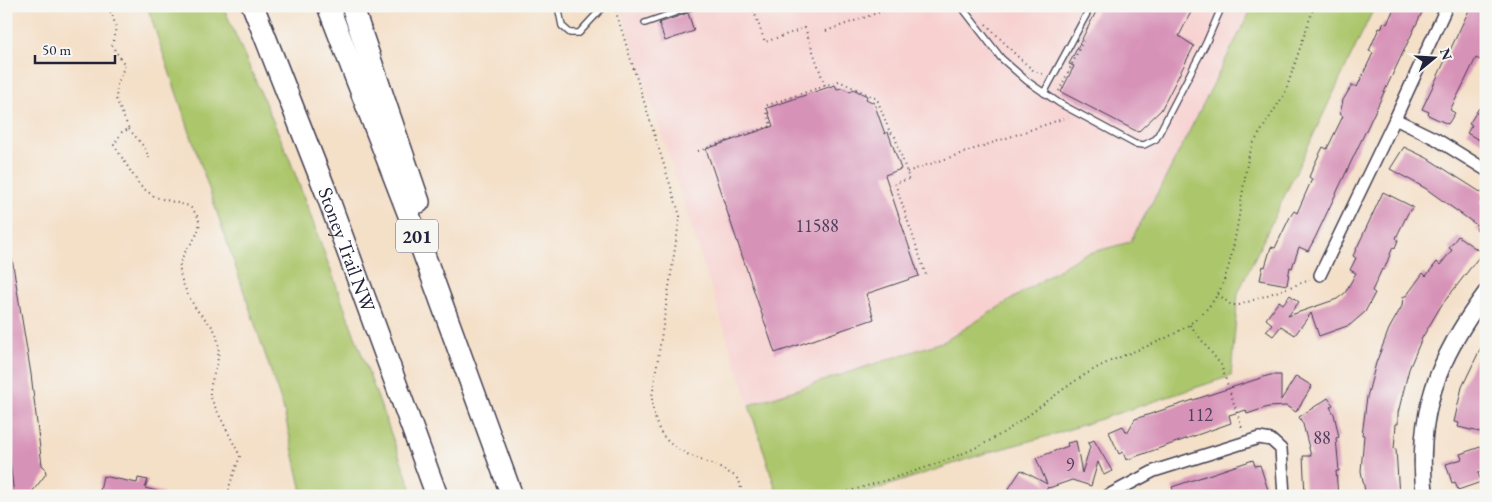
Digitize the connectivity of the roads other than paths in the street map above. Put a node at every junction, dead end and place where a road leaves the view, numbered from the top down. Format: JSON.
{"nodes":[{"id":1,"x":242,"y":6,"type":"edge"},
{"id":2,"x":253,"y":6,"type":"edge"},
{"id":3,"x":328,"y":6,"type":"edge"},
{"id":4,"x":352,"y":6,"type":"edge"},
{"id":5,"x":558,"y":6,"type":"edge"},
{"id":6,"x":604,"y":6,"type":"edge"},
{"id":7,"x":694,"y":6,"type":"edge"},
{"id":8,"x":961,"y":6,"type":"edge"},
{"id":9,"x":1091,"y":6,"type":"edge"},
{"id":10,"x":1222,"y":6,"type":"edge"},
{"id":11,"x":1447,"y":6,"type":"edge"},
{"id":12,"x":645,"y":23,"type":"dead end"},
{"id":13,"x":1044,"y":93,"type":"junction"},
{"id":14,"x":1395,"y":119,"type":"junction"},
{"id":15,"x":1486,"y":170,"type":"edge"},
{"id":16,"x":337,"y":222,"type":"junction"},
{"id":17,"x":1320,"y":275,"type":"road end"},
{"id":18,"x":1484,"y":299,"type":"edge"},
{"id":19,"x":502,"y":467,"type":"junction"},
{"id":20,"x":437,"y":496,"type":"edge"},
{"id":21,"x":512,"y":496,"type":"edge"},
{"id":22,"x":1107,"y":496,"type":"edge"},
{"id":23,"x":1284,"y":496,"type":"edge"},
{"id":24,"x":1425,"y":496,"type":"edge"}],
"edges":[{"from":1,"to":16,"type":"highway"},
{"from":2,"to":16,"type":"highway","name":"Stoney Trail NW"},
{"from":3,"to":19,"type":"highway","number":"201"},
{"from":4,"to":19,"type":"highway"},
{"from":5,"to":6,"type":"lane"},
{"from":7,"to":12,"type":"lane"},
{"from":8,"to":13,"type":"lane"},
{"from":9,"to":13,"type":"lane"},
{"from":10,"to":13,"type":"lane"},
{"from":11,"to":14,"type":"street"},
{"from":14,"to":15,"type":"street"},
{"from":14,"to":17,"type":"street"},
{"from":16,"to":20,"type":"highway","name":"Stoney Trail NW"},
{"from":18,"to":24,"type":"street"},
{"from":19,"to":21,"type":"highway","number":"201"},
{"from":22,"to":23,"type":"street"}]}
